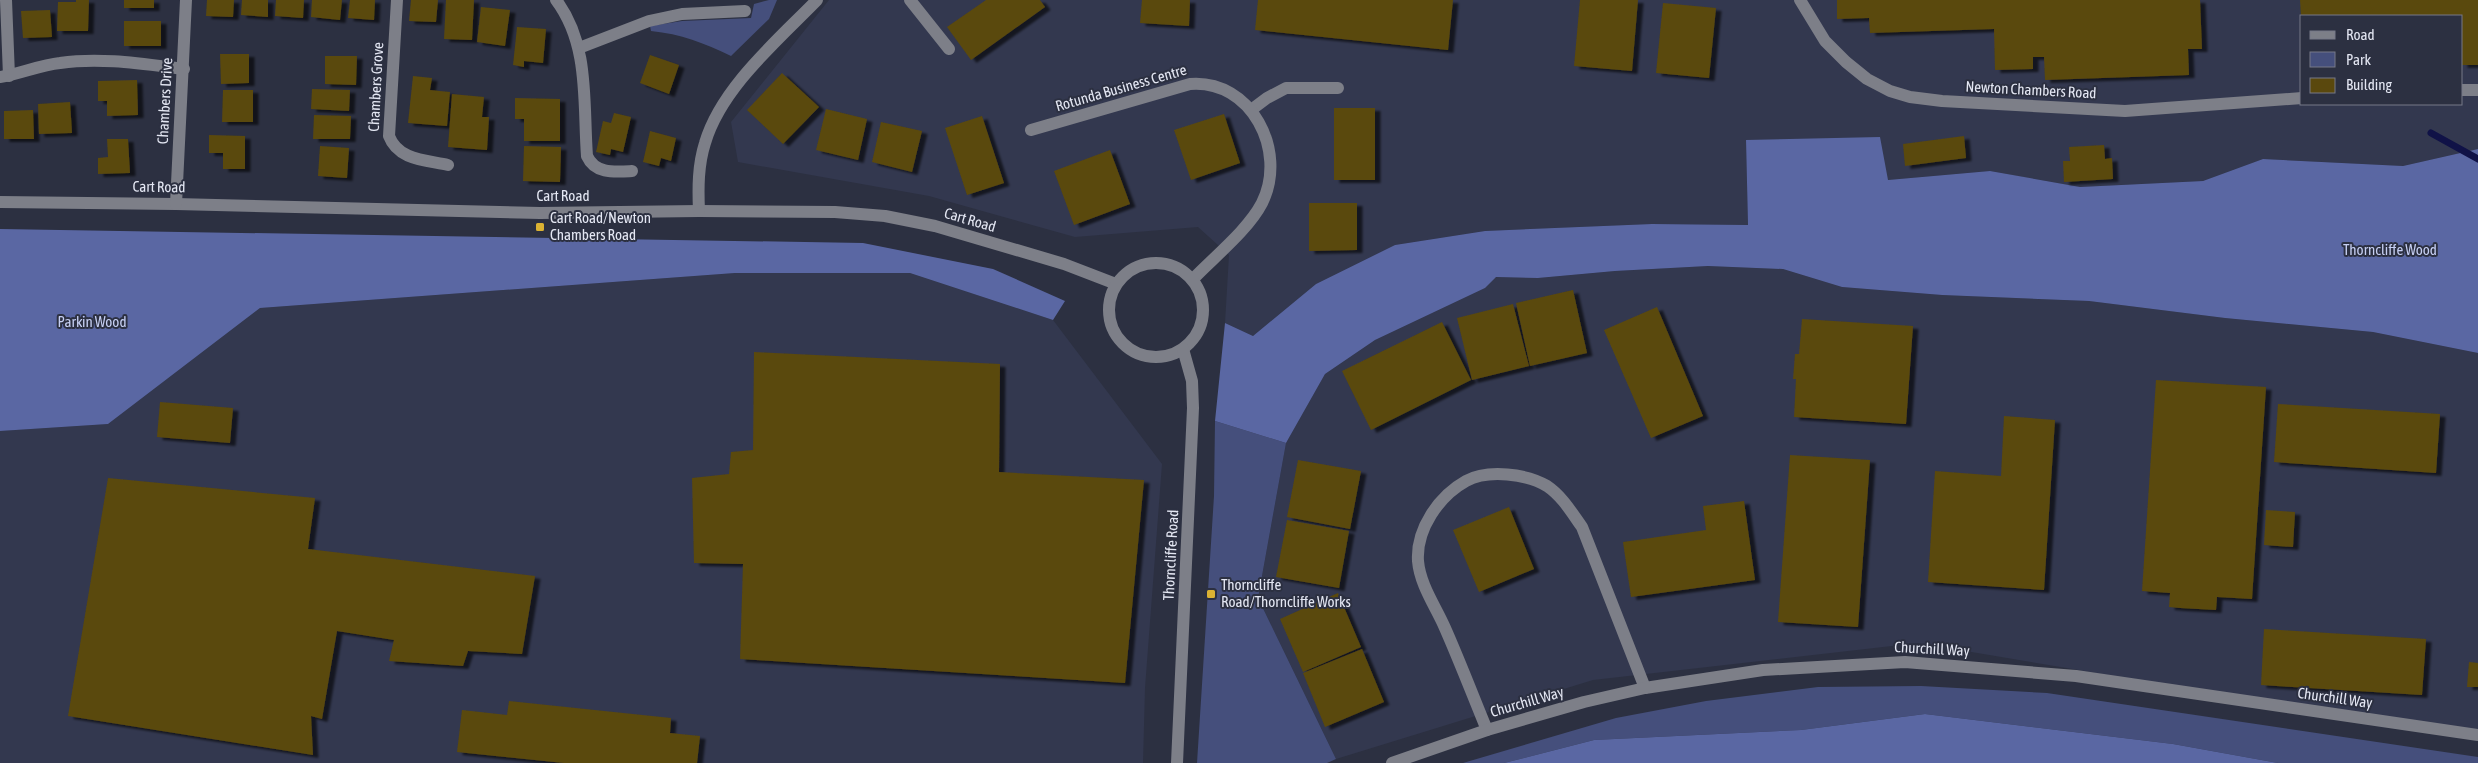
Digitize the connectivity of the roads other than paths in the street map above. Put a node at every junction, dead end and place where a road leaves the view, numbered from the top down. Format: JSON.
{"nodes":[{"id":1,"x":6,"y":0,"type":"edge"},
{"id":2,"x":186,"y":0,"type":"edge"},
{"id":3,"x":397,"y":0,"type":"edge"},
{"id":4,"x":556,"y":0,"type":"edge"},
{"id":5,"x":817,"y":0,"type":"edge"},
{"id":6,"x":910,"y":0,"type":"edge"},
{"id":7,"x":1800,"y":0,"type":"edge"},
{"id":8,"x":745,"y":11,"type":"dead end"},
{"id":9,"x":580,"y":48,"type":"junction"},
{"id":10,"x":949,"y":48,"type":"dead end"},
{"id":11,"x":184,"y":70,"type":"junction"},
{"id":12,"x":4,"y":76,"type":"edge"},
{"id":13,"x":1338,"y":88,"type":"dead end"},
{"id":14,"x":2463,"y":90,"type":"edge"},
{"id":15,"x":2478,"y":90,"type":"edge"},
{"id":16,"x":2300,"y":98,"type":"edge"},
{"id":17,"x":1251,"y":110,"type":"junction"},
{"id":18,"x":1031,"y":130,"type":"dead end"},
{"id":19,"x":448,"y":165,"type":"dead end"},
{"id":20,"x":632,"y":171,"type":"dead end"},
{"id":21,"x":0,"y":202,"type":"edge"},
{"id":22,"x":176,"y":204,"type":"junction"},
{"id":23,"x":700,"y":211,"type":"junction"},
{"id":24,"x":1192,"y":279,"type":"junction"},
{"id":25,"x":1116,"y":284,"type":"junction"},
{"id":26,"x":1183,"y":349,"type":"junction"},
{"id":27,"x":1645,"y":688,"type":"junction"},
{"id":28,"x":1487,"y":730,"type":"junction"},
{"id":29,"x":2478,"y":735,"type":"edge"},
{"id":30,"x":1177,"y":763,"type":"edge"},
{"id":31,"x":1392,"y":763,"type":"edge"}],
"edges":[{"from":1,"to":12,"type":"street"},
{"from":2,"to":11,"type":"street","name":"Chambers Drive"},
{"from":3,"to":19,"type":"street","name":"Chambers Grove"},
{"from":4,"to":9,"type":"street"},
{"from":5,"to":23,"type":"street"},
{"from":6,"to":10,"type":"street"},
{"from":7,"to":16,"type":"street","name":"Newton Chambers Road"},
{"from":8,"to":9,"type":"street"},
{"from":9,"to":20,"type":"street"},
{"from":11,"to":12,"type":"street"},
{"from":11,"to":22,"type":"street","name":"Chambers Drive"},
{"from":13,"to":17,"type":"street"},
{"from":14,"to":15,"type":"street"},
{"from":17,"to":18,"type":"street","name":"Rotunda Business Centre"},
{"from":17,"to":24,"type":"street","name":"Rotunda Business Centre"},
{"from":21,"to":22,"type":"street","name":"Cart Road"},
{"from":22,"to":23,"type":"street","name":"Cart Road"},
{"from":23,"to":25,"type":"street","name":"Cart Road"},
{"from":24,"to":25,"type":"street"},
{"from":24,"to":26,"type":"street"},
{"from":25,"to":26,"type":"street"},
{"from":26,"to":30,"type":"street","name":"Thorncliffe Road"},
{"from":27,"to":28,"type":"street","name":"Churchill Way"},
{"from":27,"to":28,"type":"street"},
{"from":27,"to":29,"type":"street","name":"Churchill Way"},
{"from":28,"to":31,"type":"street","name":"Churchill Way"}]}
